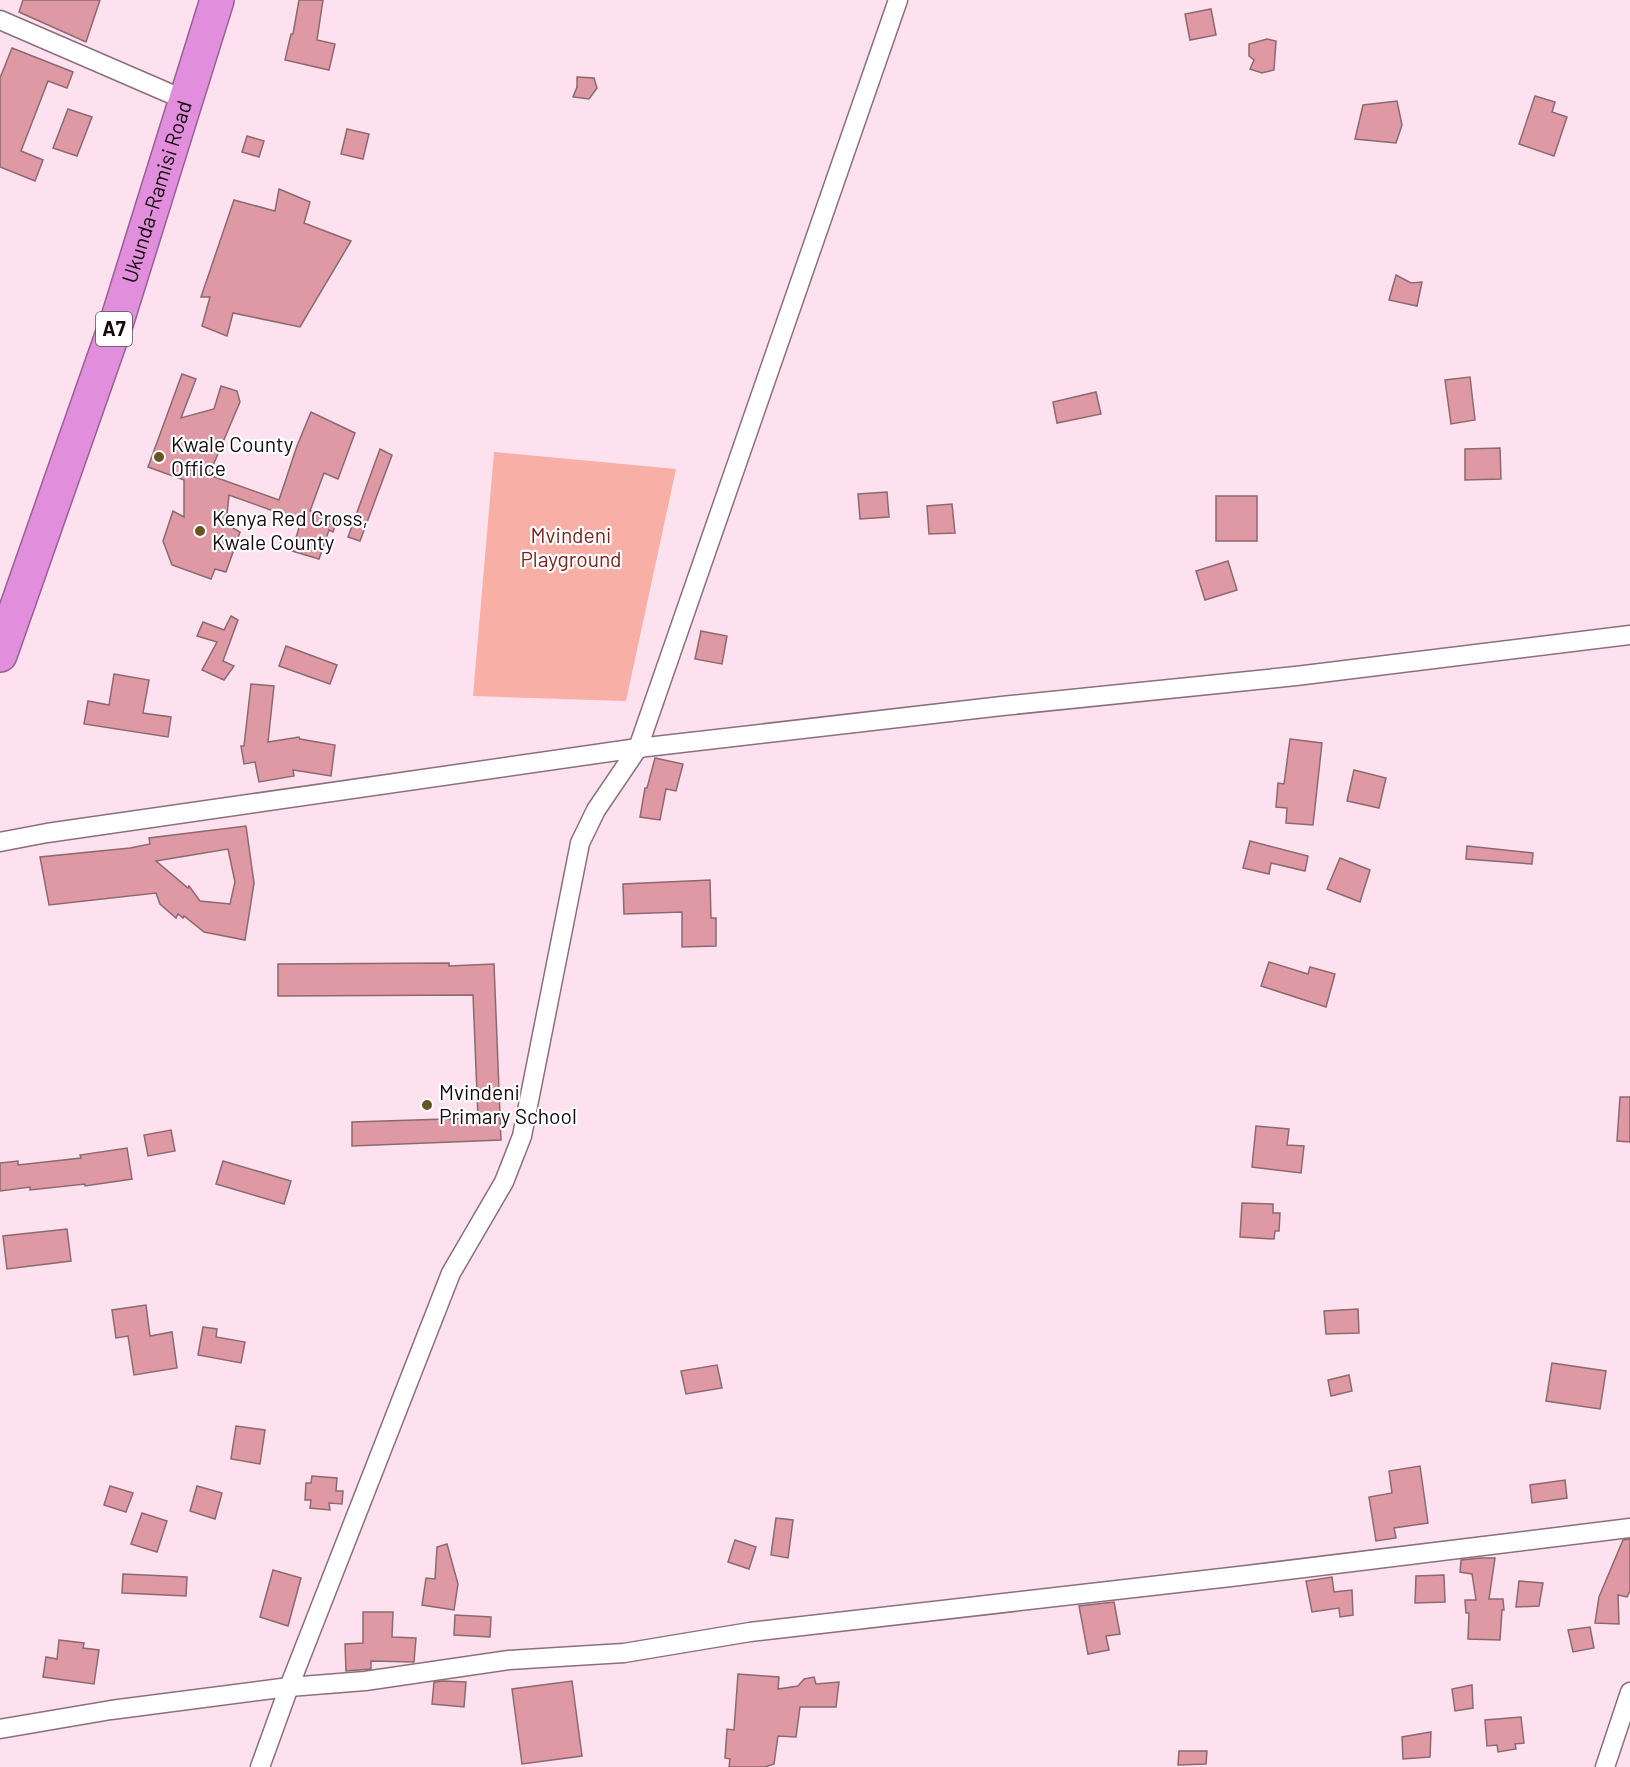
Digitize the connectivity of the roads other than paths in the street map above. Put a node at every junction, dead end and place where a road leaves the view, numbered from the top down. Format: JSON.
{"nodes":[{"id":1,"x":217,"y":0,"type":"edge"},
{"id":2,"x":898,"y":0,"type":"edge"},
{"id":3,"x":0,"y":20,"type":"edge"},
{"id":4,"x":185,"y":100,"type":"junction"},
{"id":5,"x":1630,"y":635,"type":"edge"},
{"id":6,"x":0,"y":655,"type":"edge"},
{"id":7,"x":638,"y":748,"type":"junction"},
{"id":8,"x":0,"y":842,"type":"edge"},
{"id":9,"x":1630,"y":1528,"type":"edge"},
{"id":10,"x":289,"y":1688,"type":"junction"},
{"id":11,"x":1630,"y":1692,"type":"edge"},
{"id":12,"x":0,"y":1729,"type":"edge"},
{"id":13,"x":260,"y":1767,"type":"edge"},
{"id":14,"x":1605,"y":1767,"type":"edge"}],
"edges":[{"from":1,"to":4,"type":"highway","name":"Ukunda-Ramisi Road","number":"A7"},
{"from":2,"to":7,"type":"street"},
{"from":3,"to":4,"type":"street"},
{"from":4,"to":6,"type":"highway","name":"Ukunda-Ramisi Road","number":"A7"},
{"from":5,"to":7,"type":"street"},
{"from":7,"to":8,"type":"street"},
{"from":7,"to":10,"type":"street"},
{"from":9,"to":10,"type":"street"},
{"from":10,"to":12,"type":"street"},
{"from":10,"to":13,"type":"street"},
{"from":11,"to":14,"type":"street"}]}
